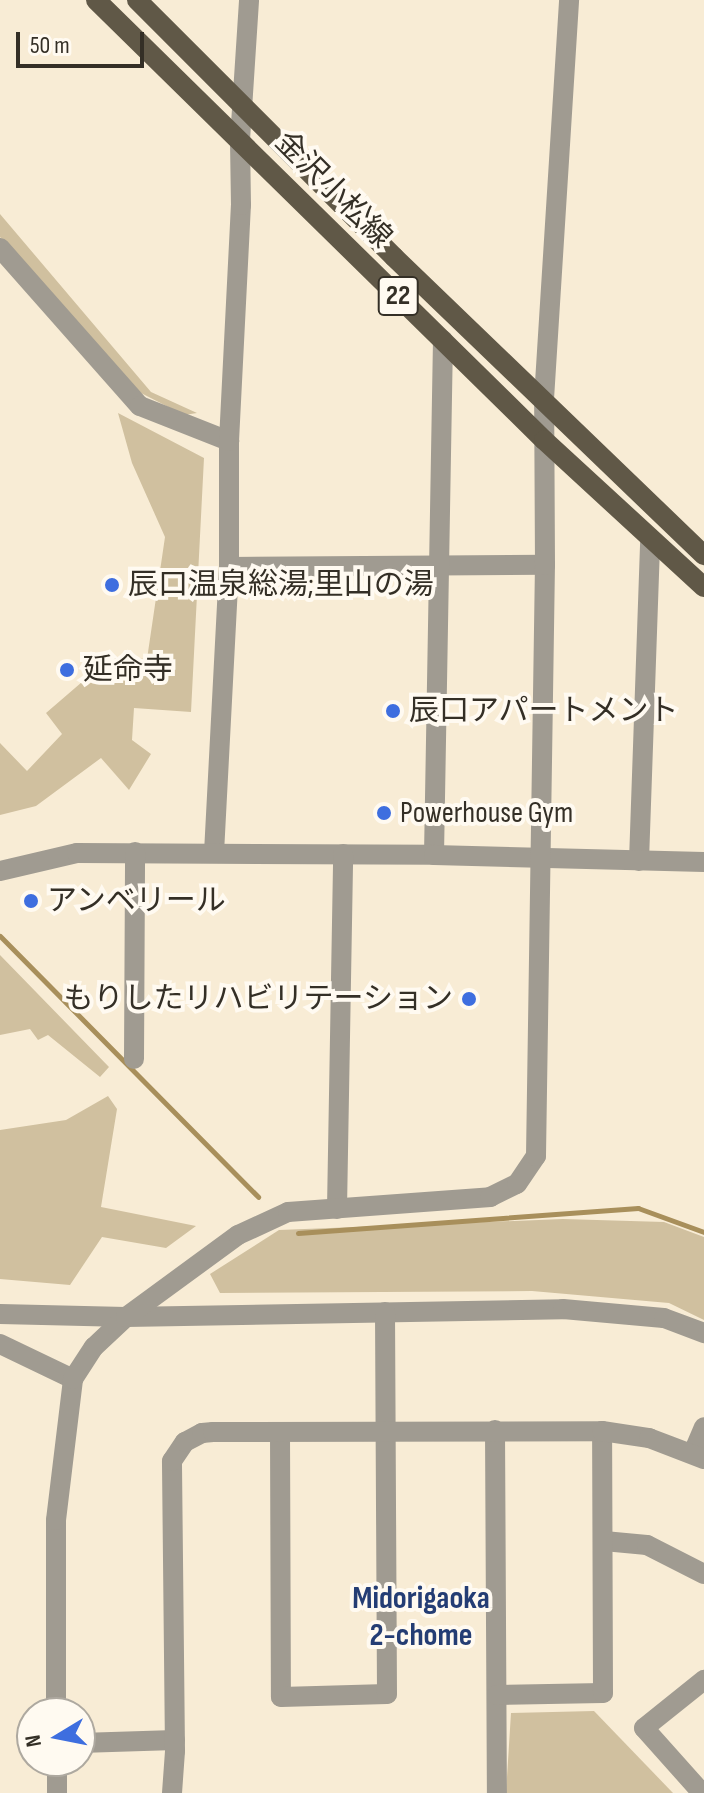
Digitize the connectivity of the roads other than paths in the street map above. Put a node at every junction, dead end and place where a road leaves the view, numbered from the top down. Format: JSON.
{"nodes":[{"id":1,"x":96,"y":0,"type":"edge"},
{"id":2,"x":137,"y":0,"type":"edge"},
{"id":3,"x":249,"y":0,"type":"edge"},
{"id":4,"x":569,"y":0,"type":"edge"},
{"id":5,"x":245,"y":107,"type":"junction"},
{"id":6,"x":240,"y":140,"type":"junction"},
{"id":7,"x":0,"y":248,"type":"edge"},
{"id":8,"x":443,"y":340,"type":"junction"},
{"id":9,"x":544,"y":399,"type":"junction"},
{"id":10,"x":544,"y":440,"type":"junction"},
{"id":11,"x":229,"y":441,"type":"junction"},
{"id":12,"x":650,"y":540,"type":"junction"},
{"id":13,"x":704,"y":555,"type":"edge"},
{"id":14,"x":545,"y":565,"type":"junction"},
{"id":15,"x":229,"y":567,"type":"junction"},
{"id":16,"x":438,"y":567,"type":"junction"},
{"id":17,"x":704,"y":587,"type":"edge"},
{"id":18,"x":135,"y":852,"type":"junction"},
{"id":19,"x":214,"y":853,"type":"junction"},
{"id":20,"x":343,"y":854,"type":"junction"},
{"id":21,"x":434,"y":855,"type":"junction"},
{"id":22,"x":540,"y":859,"type":"junction"},
{"id":23,"x":639,"y":861,"type":"junction"},
{"id":24,"x":704,"y":862,"type":"edge"},
{"id":25,"x":0,"y":871,"type":"edge"},
{"id":26,"x":134,"y":1059,"type":"dead end"},
{"id":27,"x":337,"y":1209,"type":"junction"},
{"id":28,"x":385,"y":1312,"type":"junction"},
{"id":29,"x":0,"y":1314,"type":"edge"},
{"id":30,"x":126,"y":1317,"type":"junction"},
{"id":31,"x":704,"y":1333,"type":"edge"},
{"id":32,"x":0,"y":1344,"type":"edge"},
{"id":33,"x":73,"y":1379,"type":"junction"},
{"id":34,"x":704,"y":1427,"type":"edge"},
{"id":35,"x":495,"y":1430,"type":"junction"},
{"id":36,"x":602,"y":1431,"type":"junction"},
{"id":37,"x":387,"y":1432,"type":"junction"},
{"id":38,"x":280,"y":1433,"type":"junction"},
{"id":39,"x":698,"y":1456,"type":"edge"},
{"id":40,"x":604,"y":1541,"type":"junction"},
{"id":41,"x":704,"y":1574,"type":"edge"},
{"id":42,"x":704,"y":1680,"type":"edge"},
{"id":43,"x":497,"y":1695,"type":"junction"},
{"id":44,"x":56,"y":1697,"type":"edge"},
{"id":45,"x":175,"y":1740,"type":"junction"},
{"id":46,"x":96,"y":1742,"type":"edge"},
{"id":47,"x":172,"y":1793,"type":"edge"},
{"id":48,"x":497,"y":1793,"type":"edge"},
{"id":49,"x":702,"y":1793,"type":"edge"}],
"edges":[{"from":1,"to":6,"type":"main road","name":"金沢小松線","number":"22"},
{"from":2,"to":5,"type":"main road","name":"金沢小松線","number":"22"},
{"from":3,"to":5,"type":"street"},
{"from":4,"to":9,"type":"street"},
{"from":5,"to":6,"type":"street"},
{"from":5,"to":9,"type":"main road","name":"金沢小松線","number":"22"},
{"from":6,"to":8,"type":"main road","name":"金沢小松線","number":"22"},
{"from":6,"to":11,"type":"street"},
{"from":7,"to":11,"type":"street"},
{"from":8,"to":10,"type":"main road","name":"金沢小松線","number":"22"},
{"from":8,"to":16,"type":"street"},
{"from":9,"to":10,"type":"street"},
{"from":9,"to":13,"type":"main road","name":"金沢小松線","number":"22"},
{"from":10,"to":12,"type":"main road","name":"金沢小松線","number":"22"},
{"from":10,"to":14,"type":"street"},
{"from":11,"to":15,"type":"street"},
{"from":12,"to":17,"type":"main road","name":"金沢小松線","number":"22"},
{"from":12,"to":23,"type":"street"},
{"from":14,"to":16,"type":"street"},
{"from":14,"to":22,"type":"street"},
{"from":15,"to":16,"type":"street"},
{"from":15,"to":19,"type":"street"},
{"from":16,"to":21,"type":"street"},
{"from":18,"to":19,"type":"street"},
{"from":18,"to":25,"type":"street"},
{"from":18,"to":26,"type":"street"},
{"from":19,"to":20,"type":"street"},
{"from":20,"to":21,"type":"street"},
{"from":20,"to":27,"type":"street"},
{"from":21,"to":22,"type":"street"},
{"from":22,"to":23,"type":"street"},
{"from":22,"to":27,"type":"street"},
{"from":23,"to":24,"type":"street"},
{"from":27,"to":30,"type":"street"},
{"from":28,"to":30,"type":"street"},
{"from":28,"to":31,"type":"street"},
{"from":28,"to":37,"type":"street"},
{"from":29,"to":30,"type":"street"},
{"from":30,"to":33,"type":"street"},
{"from":32,"to":33,"type":"street"},
{"from":33,"to":44,"type":"street"},
{"from":34,"to":39,"type":"street"},
{"from":35,"to":36,"type":"street"},
{"from":35,"to":37,"type":"street"},
{"from":35,"to":43,"type":"street"},
{"from":36,"to":39,"type":"street"},
{"from":36,"to":40,"type":"street"},
{"from":37,"to":38,"type":"street"},
{"from":37,"to":38,"type":"street"},
{"from":38,"to":45,"type":"street"},
{"from":40,"to":41,"type":"street"},
{"from":40,"to":43,"type":"street"},
{"from":42,"to":49,"type":"street"},
{"from":43,"to":48,"type":"street"},
{"from":45,"to":46,"type":"street"},
{"from":45,"to":47,"type":"street"}]}
